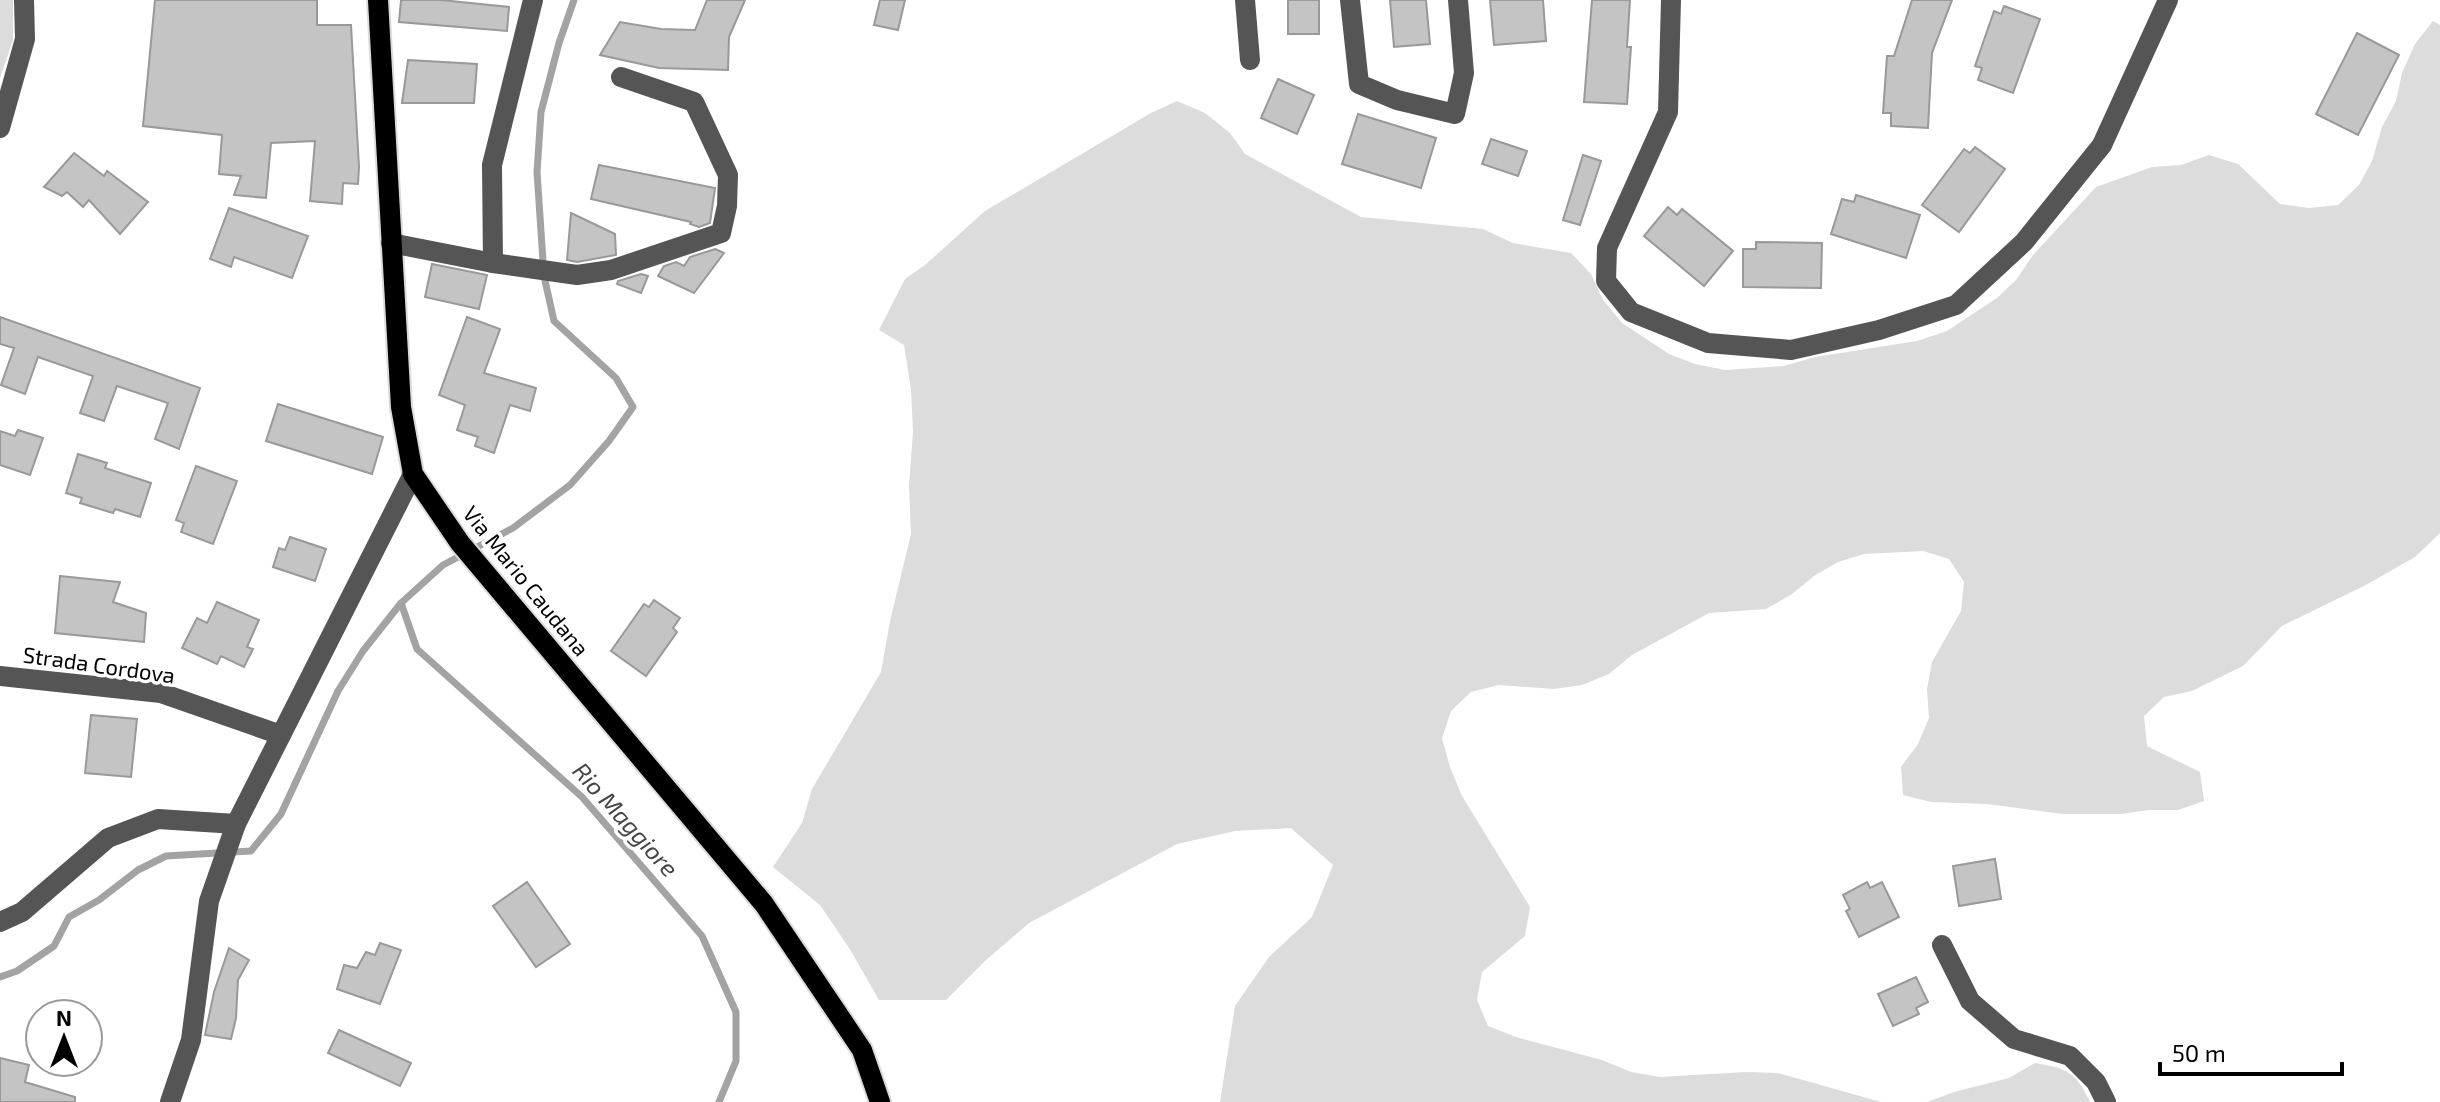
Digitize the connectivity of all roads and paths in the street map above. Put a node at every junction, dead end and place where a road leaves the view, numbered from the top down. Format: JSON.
{"nodes":[{"id":1,"x":24,"y":0,"type":"edge"},
{"id":2,"x":378,"y":0,"type":"edge"},
{"id":3,"x":533,"y":0,"type":"edge"},
{"id":4,"x":1245,"y":0,"type":"edge"},
{"id":5,"x":1350,"y":0,"type":"edge"},
{"id":6,"x":1458,"y":0,"type":"edge"},
{"id":7,"x":1671,"y":0,"type":"edge"},
{"id":8,"x":2168,"y":0,"type":"edge"},
{"id":9,"x":1250,"y":60,"type":"dead end"},
{"id":10,"x":621,"y":77,"type":"dead end"},
{"id":11,"x":0,"y":128,"type":"edge"},
{"id":12,"x":391,"y":243,"type":"junction"},
{"id":13,"x":493,"y":263,"type":"junction"},
{"id":14,"x":413,"y":474,"type":"junction"},
{"id":15,"x":0,"y":676,"type":"edge"},
{"id":16,"x":281,"y":735,"type":"junction"},
{"id":17,"x":234,"y":830,"type":"junction"},
{"id":18,"x":0,"y":922,"type":"edge"},
{"id":19,"x":1942,"y":945,"type":"dead end"},
{"id":20,"x":170,"y":1102,"type":"edge"},
{"id":21,"x":880,"y":1102,"type":"edge"},
{"id":22,"x":2106,"y":1102,"type":"edge"}],
"edges":[{"from":1,"to":11,"type":"street"},
{"from":2,"to":12,"type":"main road","name":"Via Mario Caudana"},
{"from":3,"to":13,"type":"street"},
{"from":4,"to":9,"type":"street"},
{"from":5,"to":6,"type":"street"},
{"from":7,"to":8,"type":"street"},
{"from":10,"to":13,"type":"street"},
{"from":12,"to":13,"type":"street"},
{"from":12,"to":14,"type":"main road","name":"Via Mario Caudana"},
{"from":14,"to":16,"type":"street"},
{"from":14,"to":21,"type":"main road","name":"Via Mario Caudana"},
{"from":15,"to":16,"type":"street","name":"Strada Cordova"},
{"from":16,"to":17,"type":"street"},
{"from":17,"to":18,"type":"street"},
{"from":17,"to":20,"type":"street"},
{"from":19,"to":22,"type":"street"}]}
